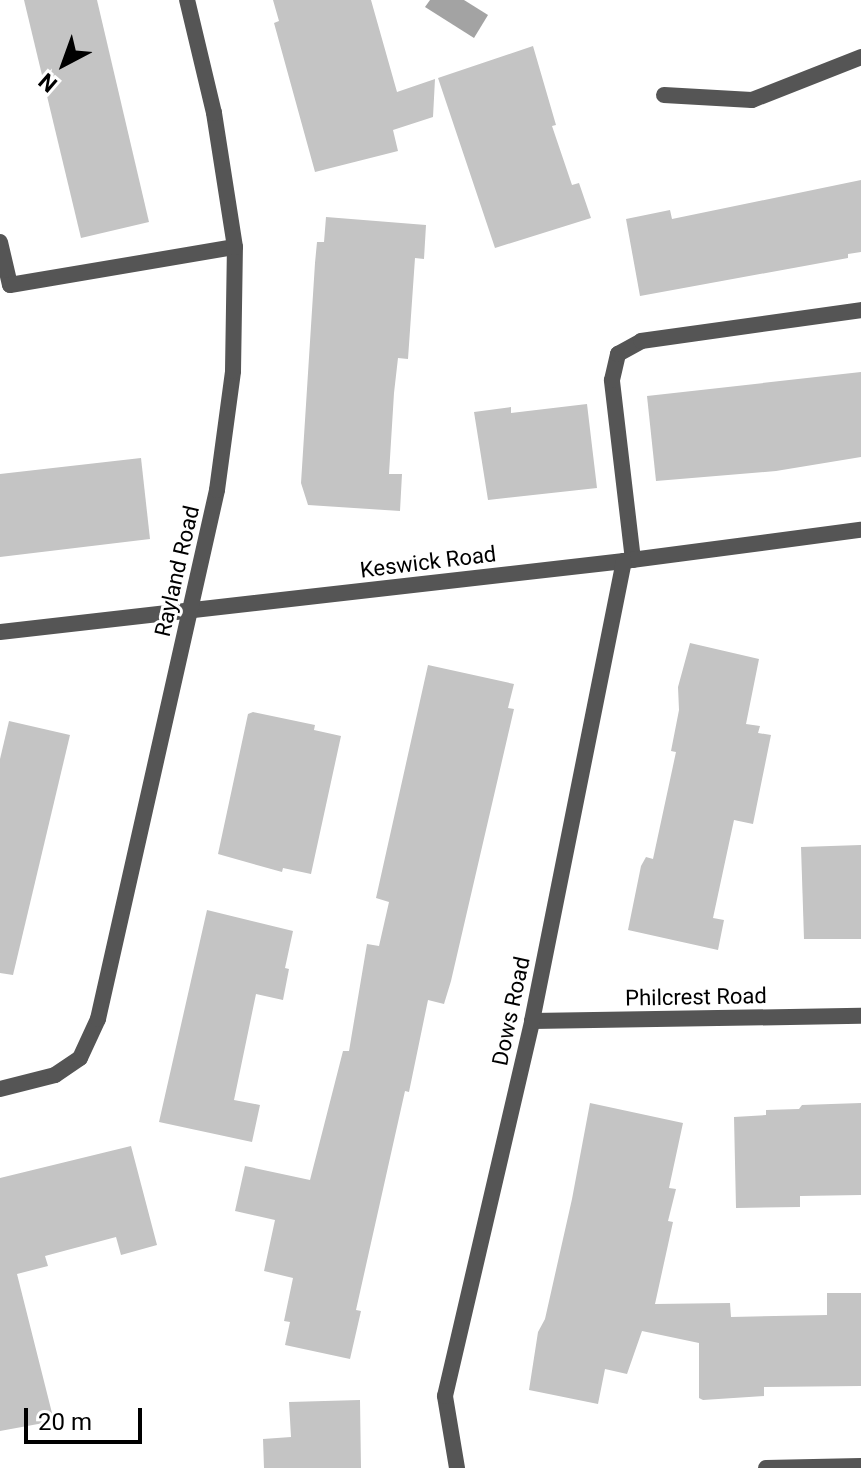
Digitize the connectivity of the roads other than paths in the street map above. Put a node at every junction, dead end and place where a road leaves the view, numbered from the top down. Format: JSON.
{"nodes":[{"id":1,"x":187,"y":0,"type":"edge"},
{"id":2,"x":861,"y":57,"type":"edge"},
{"id":3,"x":664,"y":95,"type":"dead end"},
{"id":4,"x":0,"y":242,"type":"edge"},
{"id":5,"x":235,"y":247,"type":"junction"},
{"id":6,"x":5,"y":286,"type":"edge"},
{"id":7,"x":861,"y":310,"type":"edge"},
{"id":8,"x":861,"y":530,"type":"edge"},
{"id":9,"x":628,"y":560,"type":"junction"},
{"id":10,"x":190,"y":611,"type":"junction"},
{"id":11,"x":0,"y":632,"type":"edge"},
{"id":12,"x":861,"y":1016,"type":"edge"},
{"id":13,"x":532,"y":1021,"type":"junction"},
{"id":14,"x":0,"y":1089,"type":"edge"},
{"id":15,"x":861,"y":1466,"type":"edge"},
{"id":16,"x":457,"y":1468,"type":"edge"},
{"id":17,"x":766,"y":1468,"type":"edge"}],
"edges":[{"from":1,"to":5,"type":"street","name":"Rayland Road"},
{"from":2,"to":3,"type":"street"},
{"from":4,"to":6,"type":"street"},
{"from":5,"to":6,"type":"street"},
{"from":5,"to":10,"type":"street","name":"Rayland Road"},
{"from":7,"to":9,"type":"street","name":"Dows Road"},
{"from":8,"to":9,"type":"street","name":"Keswick Road"},
{"from":9,"to":10,"type":"street","name":"Keswick Road"},
{"from":9,"to":13,"type":"street","name":"Dows Road"},
{"from":10,"to":11,"type":"street","name":"Keswick Road"},
{"from":10,"to":14,"type":"street","name":"Rayland Road"},
{"from":12,"to":13,"type":"street","name":"Philcrest Road"},
{"from":13,"to":16,"type":"street","name":"Dows Road"},
{"from":15,"to":17,"type":"street"}]}
